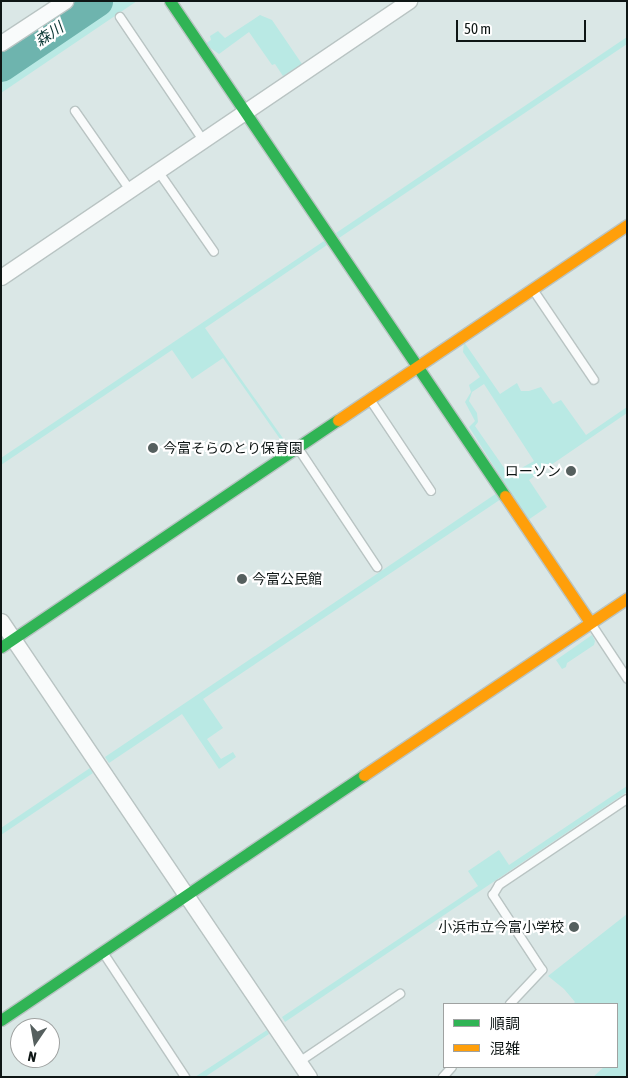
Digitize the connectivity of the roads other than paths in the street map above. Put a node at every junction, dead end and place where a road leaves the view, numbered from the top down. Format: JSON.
{"nodes":[{"id":1,"x":170,"y":1,"type":"edge"},
{"id":2,"x":409,"y":1,"type":"edge"},
{"id":3,"x":58,"y":3,"type":"edge"},
{"id":4,"x":120,"y":17,"type":"dead end"},
{"id":5,"x":1,"y":43,"type":"edge"},
{"id":6,"x":74,"y":111,"type":"dead end"},
{"id":7,"x":244,"y":112,"type":"junction"},
{"id":8,"x":203,"y":140,"type":"junction"},
{"id":9,"x":158,"y":171,"type":"junction"},
{"id":10,"x":130,"y":190,"type":"junction"},
{"id":11,"x":627,"y":225,"type":"edge"},
{"id":12,"x":214,"y":252,"type":"dead end"},
{"id":13,"x":1,"y":278,"type":"edge"},
{"id":14,"x":532,"y":288,"type":"junction"},
{"id":15,"x":417,"y":367,"type":"junction"},
{"id":16,"x":594,"y":380,"type":"dead end"},
{"id":17,"x":370,"y":399,"type":"junction"},
{"id":18,"x":297,"y":447,"type":"junction"},
{"id":19,"x":431,"y":491,"type":"dead end"},
{"id":20,"x":378,"y":567,"type":"dead end"},
{"id":21,"x":627,"y":598,"type":"edge"},
{"id":22,"x":1,"y":621,"type":"edge"},
{"id":23,"x":590,"y":622,"type":"junction"},
{"id":24,"x":7,"y":642,"type":"edge"},
{"id":25,"x":627,"y":678,"type":"edge"},
{"id":26,"x":627,"y":799,"type":"edge"},
{"id":27,"x":187,"y":894,"type":"junction"},
{"id":28,"x":103,"y":952,"type":"junction"},
{"id":29,"x":400,"y":994,"type":"dead end"},
{"id":30,"x":511,"y":1003,"type":"edge"},
{"id":31,"x":1,"y":1020,"type":"edge"},
{"id":32,"x":299,"y":1062,"type":"junction"},
{"id":33,"x":185,"y":1077,"type":"edge"},
{"id":34,"x":309,"y":1077,"type":"edge"}],
"edges":[{"from":1,"to":7,"type":"street"},
{"from":2,"to":7,"type":"street"},
{"from":3,"to":5,"type":"street"},
{"from":4,"to":8,"type":"lane"},
{"from":6,"to":10,"type":"lane"},
{"from":7,"to":8,"type":"street"},
{"from":7,"to":15,"type":"street"},
{"from":8,"to":9,"type":"street"},
{"from":9,"to":10,"type":"street"},
{"from":9,"to":12,"type":"lane"},
{"from":10,"to":13,"type":"street"},
{"from":11,"to":14,"type":"street"},
{"from":14,"to":15,"type":"street"},
{"from":14,"to":16,"type":"lane"},
{"from":15,"to":17,"type":"street"},
{"from":15,"to":23,"type":"street"},
{"from":17,"to":18,"type":"street"},
{"from":17,"to":19,"type":"lane"},
{"from":18,"to":20,"type":"lane"},
{"from":18,"to":24,"type":"street"},
{"from":21,"to":23,"type":"street"},
{"from":22,"to":24,"type":"street"},
{"from":23,"to":25,"type":"lane"},
{"from":23,"to":27,"type":"street"},
{"from":24,"to":27,"type":"street"},
{"from":26,"to":30,"type":"lane"},
{"from":27,"to":28,"type":"street"},
{"from":27,"to":32,"type":"street"},
{"from":28,"to":31,"type":"street"},
{"from":28,"to":33,"type":"lane"},
{"from":29,"to":32,"type":"lane"},
{"from":32,"to":34,"type":"street"}]}
